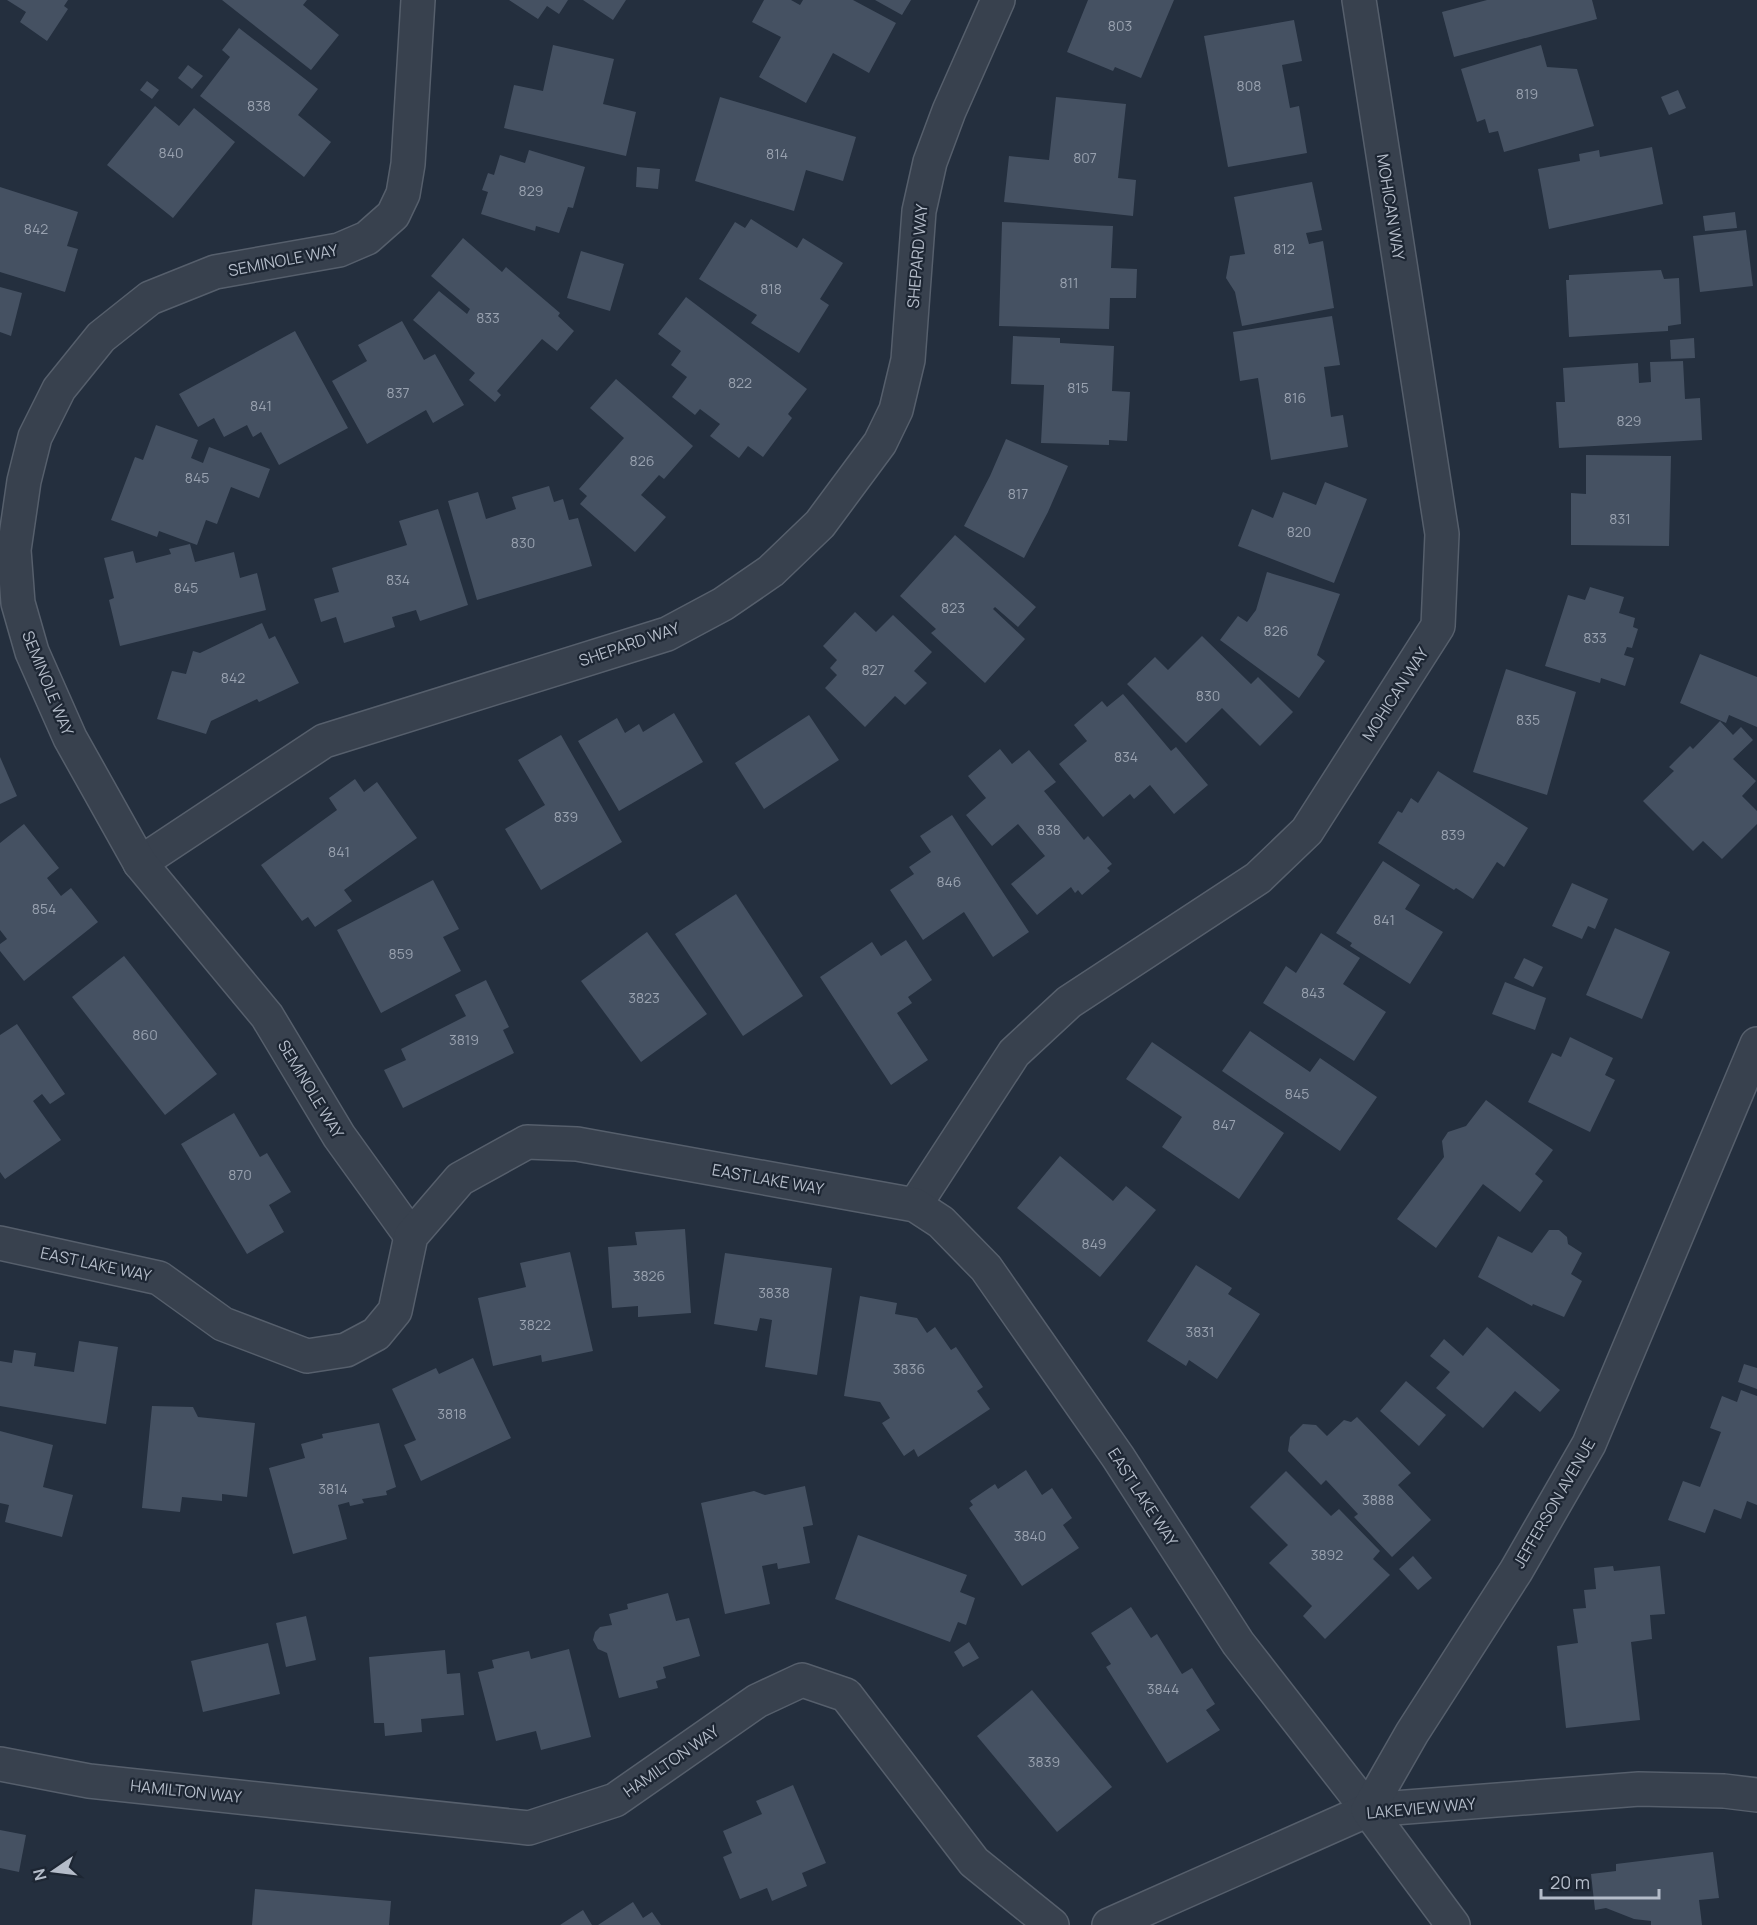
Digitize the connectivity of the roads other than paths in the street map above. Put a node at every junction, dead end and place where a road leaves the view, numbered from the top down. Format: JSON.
{"nodes":[{"id":1,"x":418,"y":0,"type":"edge"},
{"id":2,"x":998,"y":0,"type":"edge"},
{"id":3,"x":1359,"y":0,"type":"edge"},
{"id":4,"x":140,"y":863,"type":"junction"},
{"id":5,"x":1757,"y":1044,"type":"edge"},
{"id":6,"x":915,"y":1205,"type":"junction"},
{"id":7,"x":411,"y":1236,"type":"junction"},
{"id":8,"x":0,"y":1243,"type":"edge"},
{"id":9,"x":0,"y":1764,"type":"edge"},
{"id":10,"x":1757,"y":1795,"type":"edge"},
{"id":11,"x":1368,"y":1810,"type":"junction"},
{"id":12,"x":1052,"y":1925,"type":"edge"},
{"id":13,"x":1109,"y":1925,"type":"edge"},
{"id":14,"x":1454,"y":1925,"type":"edge"}],
"edges":[{"from":1,"to":4,"type":"street","name":"SEMINOLE WAY"},
{"from":2,"to":4,"type":"street","name":"SHEPARD WAY"},
{"from":3,"to":6,"type":"street","name":"MOHICAN WAY"},
{"from":4,"to":7,"type":"street","name":"SEMINOLE WAY"},
{"from":5,"to":11,"type":"street","name":"JEFFERSON AVENUE"},
{"from":6,"to":7,"type":"street","name":"EAST LAKE WAY"},
{"from":6,"to":11,"type":"street","name":"EAST LAKE WAY"},
{"from":7,"to":8,"type":"street","name":"EAST LAKE WAY"},
{"from":9,"to":12,"type":"street","name":"HAMILTON WAY"},
{"from":10,"to":11,"type":"street","name":"LAKEVIEW WAY"},
{"from":11,"to":13,"type":"street","name":"LAKEVIEW WAY"},
{"from":11,"to":14,"type":"street"}]}
